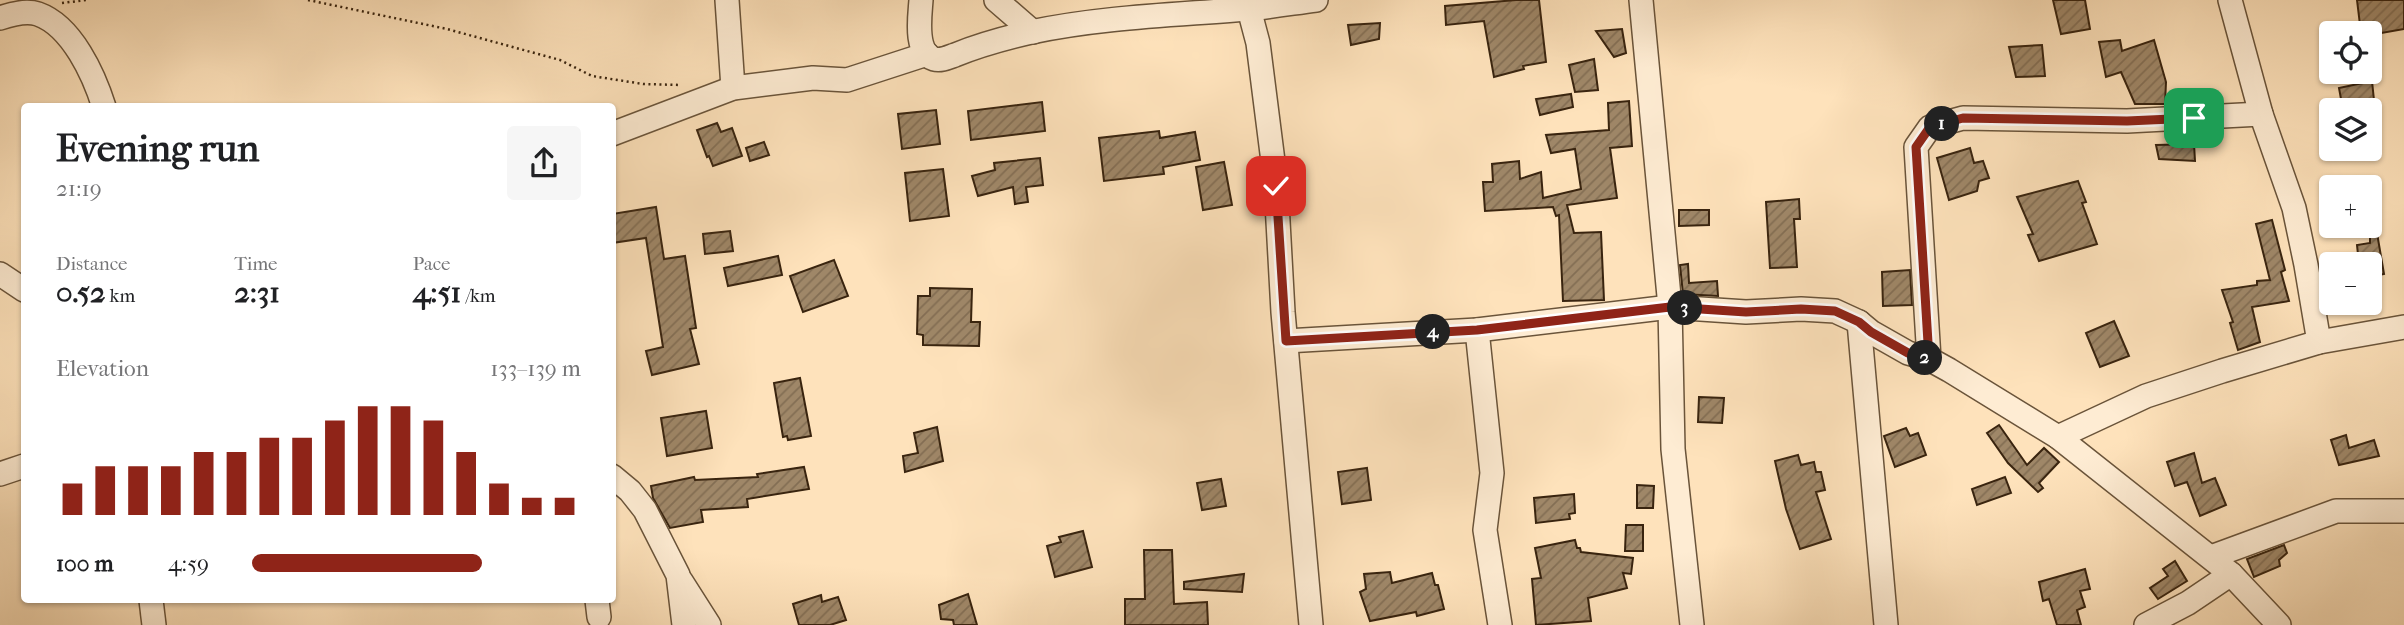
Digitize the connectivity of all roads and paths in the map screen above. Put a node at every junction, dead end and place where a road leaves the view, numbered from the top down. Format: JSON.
{"nodes":[{"id":1,"x":308,"y":0,"type":"edge"},
{"id":2,"x":727,"y":0,"type":"edge"},
{"id":3,"x":921,"y":0,"type":"edge"},
{"id":4,"x":996,"y":0,"type":"edge"},
{"id":5,"x":1316,"y":0,"type":"edge"},
{"id":6,"x":1641,"y":0,"type":"edge"},
{"id":7,"x":2230,"y":0,"type":"edge"},
{"id":8,"x":1275,"y":3,"type":"edge"},
{"id":9,"x":1249,"y":9,"type":"junction"},
{"id":10,"x":0,"y":18,"type":"edge"},
{"id":11,"x":1033,"y":32,"type":"junction"},
{"id":12,"x":927,"y":54,"type":"junction"},
{"id":13,"x":681,"y":85,"type":"dead end"},
{"id":14,"x":733,"y":88,"type":"junction"},
{"id":15,"x":103,"y":103,"type":"edge"},
{"id":16,"x":2261,"y":114,"type":"junction"},
{"id":17,"x":616,"y":132,"type":"edge"},
{"id":18,"x":0,"y":274,"type":"edge"},
{"id":19,"x":21,"y":288,"type":"edge"},
{"id":20,"x":1670,"y":307,"type":"junction"},
{"id":21,"x":1859,"y":322,"type":"junction"},
{"id":22,"x":2404,"y":327,"type":"edge"},
{"id":23,"x":1477,"y":330,"type":"junction"},
{"id":24,"x":1286,"y":341,"type":"junction"},
{"id":25,"x":2319,"y":342,"type":"junction"},
{"id":26,"x":1929,"y":359,"type":"junction"},
{"id":27,"x":2058,"y":437,"type":"junction"},
{"id":28,"x":21,"y":467,"type":"edge"},
{"id":29,"x":0,"y":474,"type":"edge"},
{"id":30,"x":616,"y":479,"type":"edge"},
{"id":31,"x":2404,"y":511,"type":"edge"},
{"id":32,"x":2211,"y":557,"type":"junction"},
{"id":33,"x":2231,"y":573,"type":"junction"},
{"id":34,"x":678,"y":576,"type":"junction"},
{"id":35,"x":151,"y":603,"type":"edge"},
{"id":36,"x":154,"y":625,"type":"edge"},
{"id":37,"x":684,"y":625,"type":"edge"},
{"id":38,"x":709,"y":625,"type":"edge"},
{"id":39,"x":1311,"y":625,"type":"edge"},
{"id":40,"x":1500,"y":625,"type":"edge"},
{"id":41,"x":1692,"y":625,"type":"edge"},
{"id":42,"x":1886,"y":625,"type":"edge"},
{"id":43,"x":2146,"y":625,"type":"edge"},
{"id":44,"x":2279,"y":625,"type":"edge"}],
"edges":[{"from":1,"to":13,"type":"path"},
{"from":2,"to":14,"type":"street"},
{"from":3,"to":12,"type":"street"},
{"from":4,"to":11,"type":"street"},
{"from":5,"to":8,"type":"street"},
{"from":6,"to":20,"type":"street"},
{"from":7,"to":16,"type":"street"},
{"from":8,"to":9,"type":"street"},
{"from":9,"to":11,"type":"street"},
{"from":9,"to":24,"type":"street"},
{"from":10,"to":15,"type":"street"},
{"from":11,"to":12,"type":"street"},
{"from":12,"to":14,"type":"street"},
{"from":14,"to":17,"type":"street"},
{"from":16,"to":25,"type":"street"},
{"from":16,"to":26,"type":"street"},
{"from":18,"to":19,"type":"street"},
{"from":20,"to":21,"type":"street"},
{"from":20,"to":23,"type":"street"},
{"from":20,"to":41,"type":"street"},
{"from":21,"to":26,"type":"street"},
{"from":21,"to":42,"type":"street"},
{"from":22,"to":25,"type":"street"},
{"from":23,"to":24,"type":"street"},
{"from":23,"to":40,"type":"street"},
{"from":24,"to":39,"type":"street"},
{"from":25,"to":27,"type":"street"},
{"from":26,"to":27,"type":"street"},
{"from":27,"to":32,"type":"street"},
{"from":28,"to":29,"type":"street"},
{"from":30,"to":34,"type":"street"},
{"from":31,"to":32,"type":"street"},
{"from":32,"to":33,"type":"street"},
{"from":33,"to":43,"type":"street"},
{"from":33,"to":44,"type":"street"},
{"from":34,"to":37,"type":"street"},
{"from":34,"to":38,"type":"street"},
{"from":35,"to":36,"type":"street"}]}
